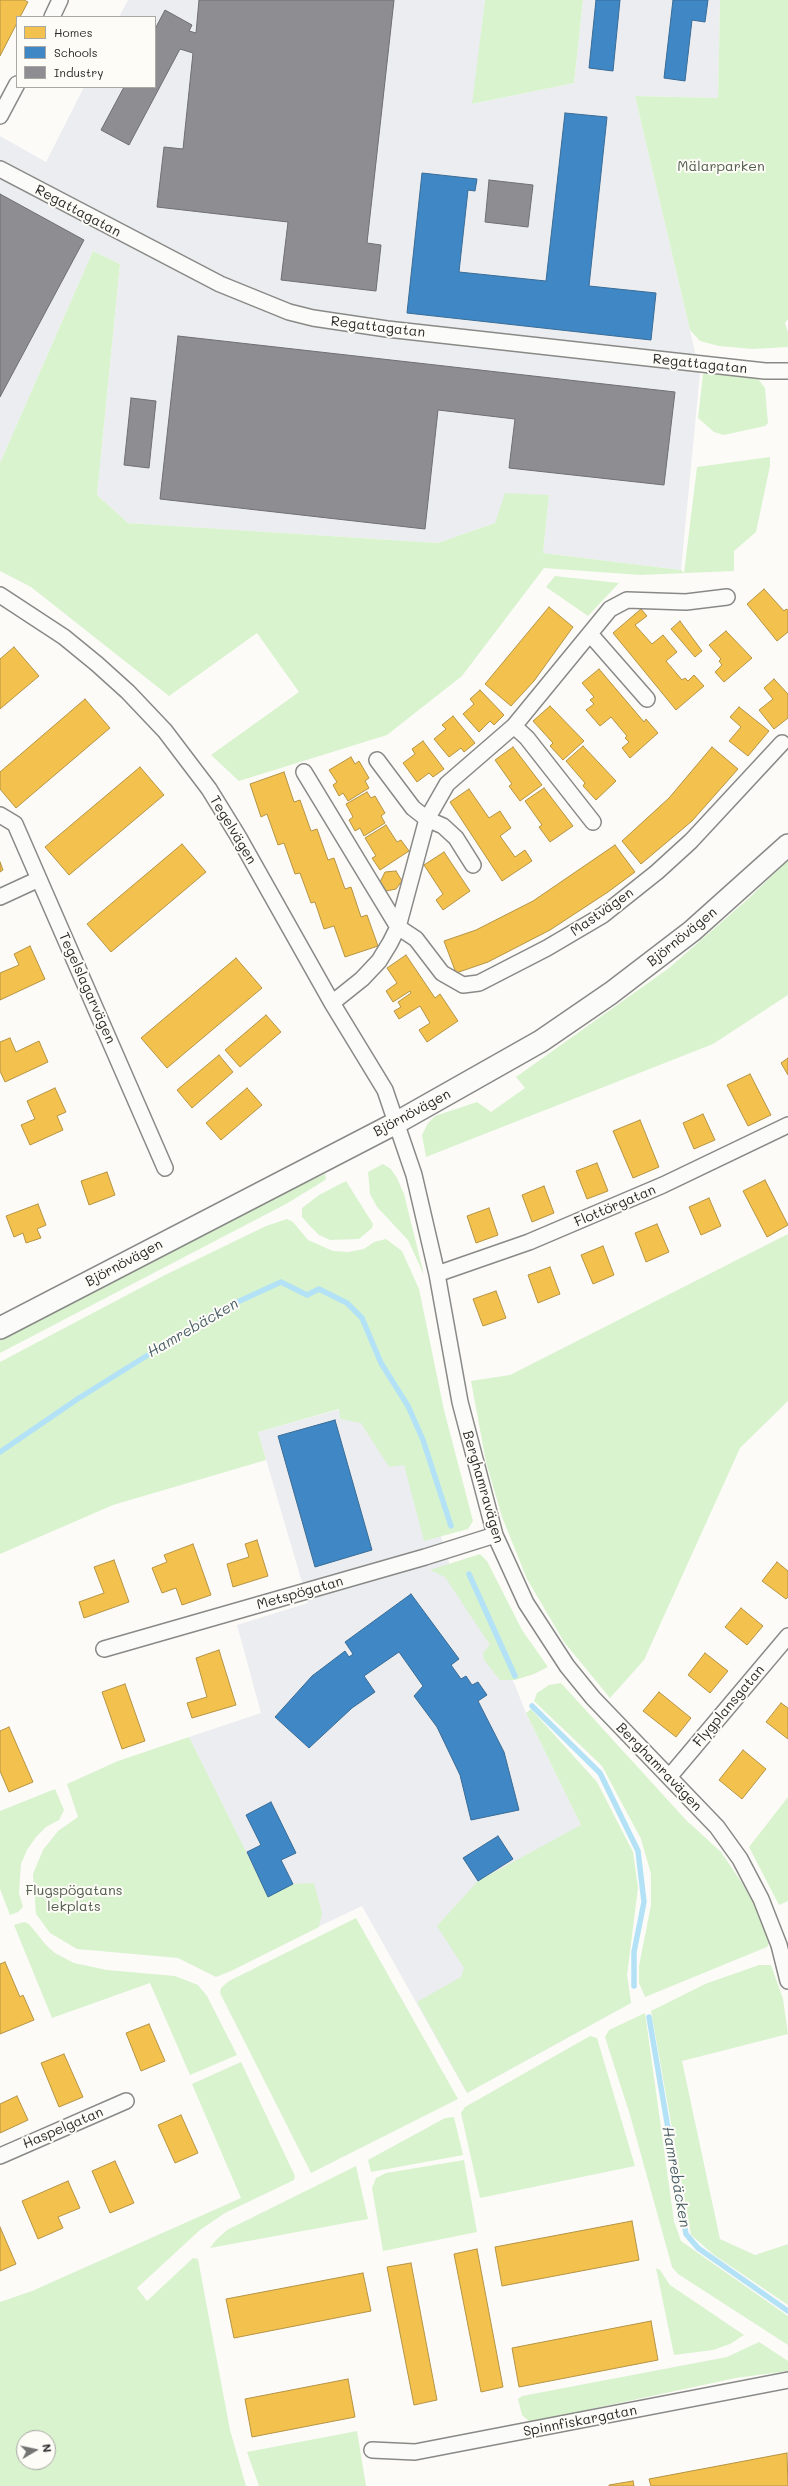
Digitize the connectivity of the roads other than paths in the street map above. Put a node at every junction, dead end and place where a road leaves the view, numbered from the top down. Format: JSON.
{"nodes":[{"id":1,"x":60,"y":0,"type":"edge"},
{"id":2,"x":52,"y":16,"type":"edge"},
{"id":3,"x":16,"y":86,"type":"edge"},
{"id":4,"x":0,"y":116,"type":"edge"},
{"id":5,"x":0,"y":169,"type":"edge"},
{"id":6,"x":788,"y":370,"type":"edge"},
{"id":7,"x":0,"y":595,"type":"edge"},
{"id":8,"x":727,"y":597,"type":"dead end"},
{"id":9,"x":590,"y":634,"type":"junction"},
{"id":10,"x":647,"y":699,"type":"dead end"},
{"id":11,"x":514,"y":726,"type":"junction"},
{"id":12,"x":782,"y":743,"type":"dead end"},
{"id":13,"x":377,"y":760,"type":"dead end"},
{"id":14,"x":304,"y":772,"type":"dead end"},
{"id":15,"x":0,"y":815,"type":"edge"},
{"id":16,"x":427,"y":819,"type":"junction"},
{"id":17,"x":593,"y":822,"type":"dead end"},
{"id":18,"x":788,"y":845,"type":"edge"},
{"id":19,"x":473,"y":865,"type":"dead end"},
{"id":20,"x":39,"y":879,"type":"junction"},
{"id":21,"x":0,"y":897,"type":"edge"},
{"id":22,"x":398,"y":927,"type":"junction"},
{"id":23,"x":332,"y":1003,"type":"junction"},
{"id":24,"x":396,"y":1123,"type":"junction"},
{"id":25,"x":788,"y":1125,"type":"edge"},
{"id":26,"x":165,"y":1168,"type":"dead end"},
{"id":27,"x":437,"y":1274,"type":"junction"},
{"id":28,"x":0,"y":1328,"type":"edge"},
{"id":29,"x":495,"y":1535,"type":"junction"},
{"id":30,"x":788,"y":1636,"type":"edge"},
{"id":31,"x":104,"y":1649,"type":"dead end"},
{"id":32,"x":670,"y":1776,"type":"junction"},
{"id":33,"x":788,"y":1981,"type":"edge"},
{"id":34,"x":126,"y":2101,"type":"dead end"},
{"id":35,"x":0,"y":2156,"type":"edge"},
{"id":36,"x":788,"y":2380,"type":"edge"},
{"id":37,"x":372,"y":2450,"type":"dead end"}],
"edges":[{"from":1,"to":2,"type":"street"},
{"from":3,"to":4,"type":"street"},
{"from":5,"to":6,"type":"street","name":"Regattagatan"},
{"from":7,"to":23,"type":"street","name":"Tegelvägen"},
{"from":8,"to":9,"type":"street"},
{"from":9,"to":10,"type":"street"},
{"from":9,"to":11,"type":"street"},
{"from":11,"to":16,"type":"street"},
{"from":11,"to":17,"type":"street"},
{"from":12,"to":22,"type":"street","name":"Mastvägen"},
{"from":13,"to":16,"type":"street"},
{"from":14,"to":22,"type":"street","name":"Mastvägen"},
{"from":15,"to":20,"type":"street","name":"Tegelslagarvägen"},
{"from":16,"to":19,"type":"street"},
{"from":16,"to":22,"type":"street"},
{"from":18,"to":24,"type":"main road","name":"Björnövägen"},
{"from":20,"to":21,"type":"street"},
{"from":20,"to":26,"type":"street","name":"Tegelslagarvägen"},
{"from":22,"to":23,"type":"street"},
{"from":23,"to":24,"type":"street","name":"Tegelvägen"},
{"from":24,"to":27,"type":"street","name":"Berghamravägen"},
{"from":24,"to":28,"type":"main road","name":"Björnövägen"},
{"from":25,"to":27,"type":"street","name":"Flottörgatan"},
{"from":27,"to":29,"type":"street","name":"Berghamravägen"},
{"from":29,"to":31,"type":"street","name":"Metspögatan"},
{"from":29,"to":32,"type":"street","name":"Berghamravägen"},
{"from":30,"to":32,"type":"street","name":"Flygplansgatan"},
{"from":32,"to":33,"type":"street","name":"Berghamravägen"},
{"from":34,"to":35,"type":"street","name":"Haspelgatan"},
{"from":36,"to":37,"type":"street","name":"Spinnfiskargatan"}]}
